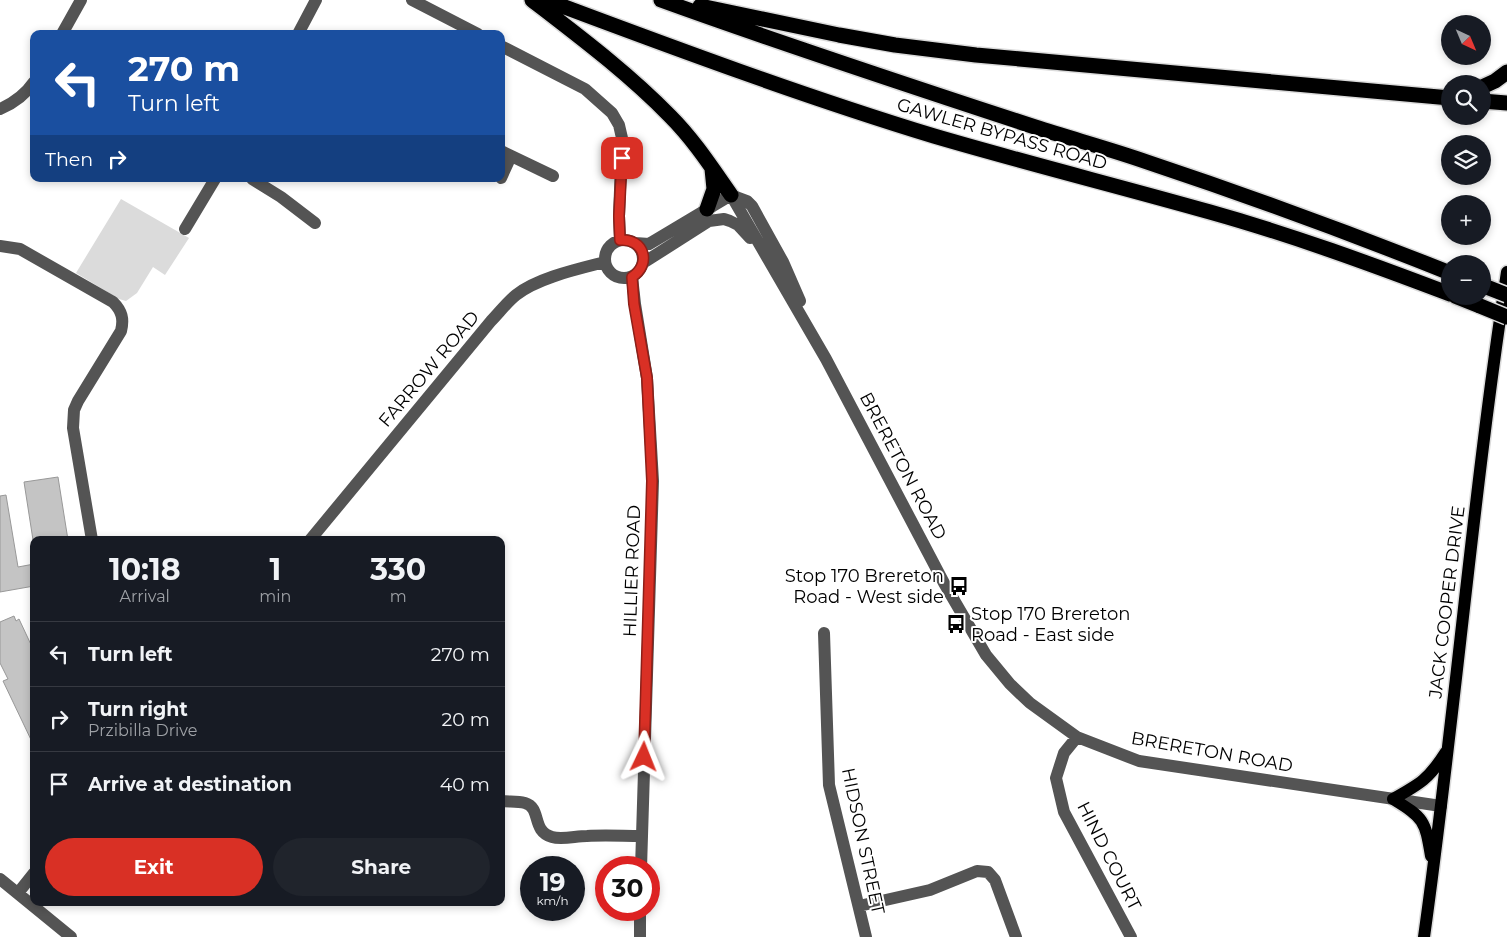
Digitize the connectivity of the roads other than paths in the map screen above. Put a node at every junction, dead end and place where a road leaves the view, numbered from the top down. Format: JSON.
{"nodes":[{"id":1,"x":81,"y":0,"type":"edge"},
{"id":2,"x":316,"y":0,"type":"edge"},
{"id":3,"x":412,"y":0,"type":"edge"},
{"id":4,"x":532,"y":0,"type":"edge"},
{"id":5,"x":546,"y":0,"type":"edge"},
{"id":6,"x":662,"y":0,"type":"edge"},
{"id":7,"x":672,"y":0,"type":"edge"},
{"id":8,"x":64,"y":30,"type":"edge"},
{"id":9,"x":300,"y":30,"type":"edge"},
{"id":10,"x":470,"y":30,"type":"edge"},
{"id":11,"x":505,"y":48,"type":"edge"},
{"id":12,"x":1507,"y":72,"type":"edge"},
{"id":13,"x":1491,"y":83,"type":"edge"},
{"id":14,"x":30,"y":87,"type":"edge"},
{"id":15,"x":1441,"y":97,"type":"edge"},
{"id":16,"x":1491,"y":102,"type":"edge"},
{"id":17,"x":1507,"y":103,"type":"edge"},
{"id":18,"x":0,"y":109,"type":"edge"},
{"id":19,"x":506,"y":153,"type":"edge"},
{"id":20,"x":712,"y":168,"type":"junction"},
{"id":21,"x":553,"y":176,"type":"dead end"},
{"id":22,"x":213,"y":182,"type":"edge"},
{"id":23,"x":257,"y":182,"type":"edge"},
{"id":24,"x":731,"y":195,"type":"junction"},
{"id":25,"x":707,"y":209,"type":"junction"},
{"id":26,"x":315,"y":223,"type":"dead end"},
{"id":27,"x":185,"y":229,"type":"dead end"},
{"id":28,"x":620,"y":240,"type":"junction"},
{"id":29,"x":635,"y":243,"type":"junction"},
{"id":30,"x":0,"y":246,"type":"edge"},
{"id":31,"x":768,"y":258,"type":"junction"},
{"id":32,"x":605,"y":262,"type":"junction"},
{"id":33,"x":643,"y":263,"type":"junction"},
{"id":34,"x":1441,"y":269,"type":"edge"},
{"id":35,"x":1507,"y":272,"type":"edge"},
{"id":36,"x":632,"y":277,"type":"junction"},
{"id":37,"x":1491,"y":289,"type":"edge"},
{"id":38,"x":1441,"y":291,"type":"edge"},
{"id":39,"x":1507,"y":295,"type":"edge"},
{"id":40,"x":1478,"y":305,"type":"edge"},
{"id":41,"x":1507,"y":317,"type":"edge"},
{"id":42,"x":826,"y":359,"type":"junction"},
{"id":43,"x":91,"y":536,"type":"edge"},
{"id":44,"x":313,"y":536,"type":"edge"},
{"id":45,"x":824,"y":633,"type":"dead end"},
{"id":46,"x":1077,"y":737,"type":"junction"},
{"id":47,"x":1448,"y":749,"type":"junction"},
{"id":48,"x":1393,"y":799,"type":"junction"},
{"id":49,"x":505,"y":802,"type":"edge"},
{"id":50,"x":1441,"y":806,"type":"junction"},
{"id":51,"x":641,"y":836,"type":"junction"},
{"id":52,"x":641,"y":856,"type":"edge"},
{"id":53,"x":1433,"y":868,"type":"junction"},
{"id":54,"x":30,"y":878,"type":"edge"},
{"id":55,"x":0,"y":879,"type":"edge"},
{"id":56,"x":18,"y":893,"type":"junction"},
{"id":57,"x":30,"y":903,"type":"edge"},
{"id":58,"x":34,"y":906,"type":"edge"},
{"id":59,"x":859,"y":906,"type":"junction"},
{"id":60,"x":640,"y":921,"type":"edge"},
{"id":61,"x":71,"y":937,"type":"edge"},
{"id":62,"x":640,"y":937,"type":"edge"},
{"id":63,"x":866,"y":937,"type":"edge"},
{"id":64,"x":1016,"y":937,"type":"edge"},
{"id":65,"x":1131,"y":937,"type":"edge"},
{"id":66,"x":1424,"y":937,"type":"edge"}],
"edges":[{"from":1,"to":8,"type":"street"},
{"from":2,"to":9,"type":"street"},
{"from":3,"to":10,"type":"street"},
{"from":4,"to":20,"type":"highway"},
{"from":5,"to":38,"type":"highway","name":"GAWLER BYPASS ROAD"},
{"from":6,"to":34,"type":"highway","name":"GAWLER BYPASS ROAD"},
{"from":7,"to":15,"type":"highway"},
{"from":11,"to":28,"type":"street"},
{"from":12,"to":13,"type":"highway"},
{"from":14,"to":18,"type":"street"},
{"from":16,"to":17,"type":"highway"},
{"from":19,"to":21,"type":"street"},
{"from":20,"to":24,"type":"highway"},
{"from":20,"to":25,"type":"highway"},
{"from":22,"to":27,"type":"street"},
{"from":23,"to":26,"type":"street"},
{"from":24,"to":25,"type":"street"},
{"from":24,"to":31,"type":"street","name":"BRERETON ROAD"},
{"from":24,"to":42,"type":"street","name":"BRERETON ROAD"},
{"from":25,"to":29,"type":"street"},
{"from":28,"to":29,"type":"street"},
{"from":28,"to":32,"type":"street"},
{"from":29,"to":33,"type":"street"},
{"from":30,"to":43,"type":"street"},
{"from":31,"to":33,"type":"street","name":"BRERETON ROAD"},
{"from":31,"to":42,"type":"street","name":"BRERETON ROAD"},
{"from":32,"to":36,"type":"street"},
{"from":32,"to":44,"type":"street","name":"FARROW ROAD"},
{"from":33,"to":36,"type":"street"},
{"from":35,"to":47,"type":"main road","name":"JACK COOPER DRIVE"},
{"from":36,"to":51,"type":"street","name":"HILLIER ROAD"},
{"from":37,"to":39,"type":"highway","bridge":true},
{"from":40,"to":41,"type":"highway","bridge":true},
{"from":42,"to":46,"type":"street","name":"BRERETON ROAD"},
{"from":45,"to":59,"type":"street","name":"HIDSON STREET"},
{"from":46,"to":48,"type":"street","name":"BRERETON ROAD"},
{"from":46,"to":65,"type":"street","name":"HIND COURT"},
{"from":47,"to":48,"type":"main road"},
{"from":47,"to":50,"type":"main road","name":"JACK COOPER DRIVE"},
{"from":48,"to":50,"type":"street","name":"BRERETON ROAD"},
{"from":48,"to":53,"type":"main road"},
{"from":49,"to":51,"type":"street"},
{"from":50,"to":53,"type":"main road","name":"JACK COOPER DRIVE"},
{"from":51,"to":52,"type":"street","name":"HILLIER ROAD"},
{"from":53,"to":66,"type":"main road","name":"JACK COOPER DRIVE"},
{"from":54,"to":56,"type":"street"},
{"from":55,"to":56,"type":"street"},
{"from":56,"to":57,"type":"street"},
{"from":58,"to":61,"type":"street"},
{"from":59,"to":63,"type":"street","name":"HIDSON STREET"},
{"from":59,"to":64,"type":"street"},
{"from":60,"to":62,"type":"street"}]}
